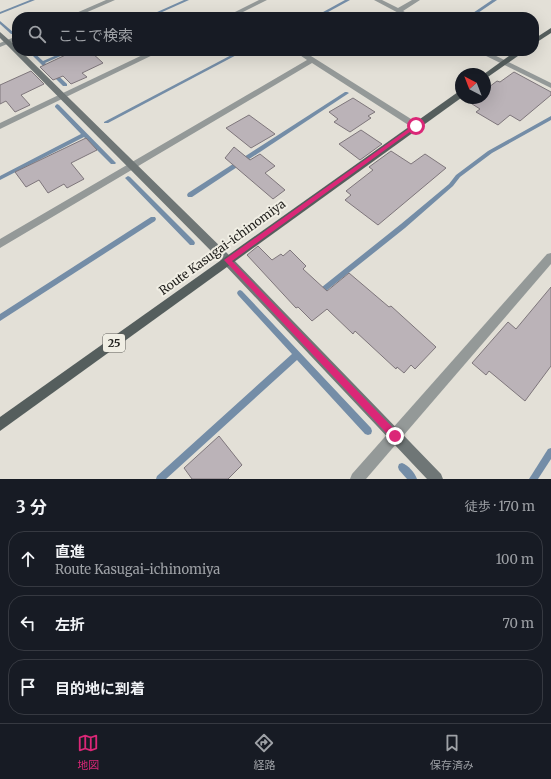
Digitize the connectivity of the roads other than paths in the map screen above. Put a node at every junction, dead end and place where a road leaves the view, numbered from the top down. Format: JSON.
{"nodes":[{"id":1,"x":112,"y":0,"type":"edge"},
{"id":2,"x":264,"y":0,"type":"edge"},
{"id":3,"x":377,"y":0,"type":"edge"},
{"id":4,"x":417,"y":0,"type":"edge"},
{"id":5,"x":398,"y":11,"type":"joint"},
{"id":6,"x":82,"y":12,"type":"edge"},
{"id":7,"x":245,"y":12,"type":"edge"},
{"id":8,"x":551,"y":30,"type":"edge"},
{"id":9,"x":0,"y":34,"type":"edge"},
{"id":10,"x":539,"y":38,"type":"edge"},
{"id":11,"x":4,"y":44,"type":"edge"},
{"id":12,"x":12,"y":51,"type":"edge"},
{"id":13,"x":18,"y":56,"type":"edge"},
{"id":14,"x":147,"y":56,"type":"edge"},
{"id":15,"x":306,"y":56,"type":"edge"},
{"id":16,"x":490,"y":56,"type":"edge"},
{"id":17,"x":514,"y":56,"type":"edge"},
{"id":18,"x":312,"y":60,"type":"junction"},
{"id":19,"x":504,"y":63,"type":"junction"},
{"id":20,"x":491,"y":73,"type":"edge"},
{"id":21,"x":551,"y":86,"type":"edge"},
{"id":22,"x":63,"y":96,"type":"junction"},
{"id":23,"x":455,"y":98,"type":"edge"},
{"id":24,"x":0,"y":126,"type":"edge"},
{"id":25,"x":416,"y":126,"type":"junction"},
{"id":26,"x":132,"y":166,"type":"junction"},
{"id":27,"x":0,"y":244,"type":"edge"},
{"id":28,"x":551,"y":257,"type":"edge"},
{"id":29,"x":227,"y":260,"type":"junction"},
{"id":30,"x":0,"y":425,"type":"edge"},
{"id":31,"x":395,"y":436,"type":"junction"},
{"id":32,"x":356,"y":479,"type":"edge"},
{"id":33,"x":436,"y":479,"type":"edge"}],
"edges":[{"from":1,"to":6,"type":"street"},
{"from":2,"to":7,"type":"street"},
{"from":3,"to":5,"type":"street"},
{"from":4,"to":5,"type":"street"},
{"from":8,"to":10,"type":"main road"},
{"from":9,"to":11,"type":"street"},
{"from":11,"to":12,"type":"street"},
{"from":13,"to":22,"type":"street"},
{"from":14,"to":22,"type":"street"},
{"from":15,"to":18,"type":"street"},
{"from":16,"to":19,"type":"street"},
{"from":17,"to":19,"type":"main road"},
{"from":18,"to":25,"type":"street"},
{"from":18,"to":26,"type":"street"},
{"from":19,"to":20,"type":"main road"},
{"from":19,"to":21,"type":"street"},
{"from":22,"to":24,"type":"street"},
{"from":22,"to":26,"type":"street"},
{"from":23,"to":25,"type":"main road","name":"Route Kasugai-ichinomiya","number":"25"},
{"from":25,"to":29,"type":"main road","name":"Route Kasugai-ichinomiya","number":"25"},
{"from":26,"to":27,"type":"street"},
{"from":26,"to":29,"type":"street"},
{"from":28,"to":31,"type":"street"},
{"from":29,"to":30,"type":"main road","name":"Route Kasugai-ichinomiya","number":"25"},
{"from":29,"to":31,"type":"street"},
{"from":31,"to":32,"type":"street"},
{"from":31,"to":33,"type":"street"}]}
